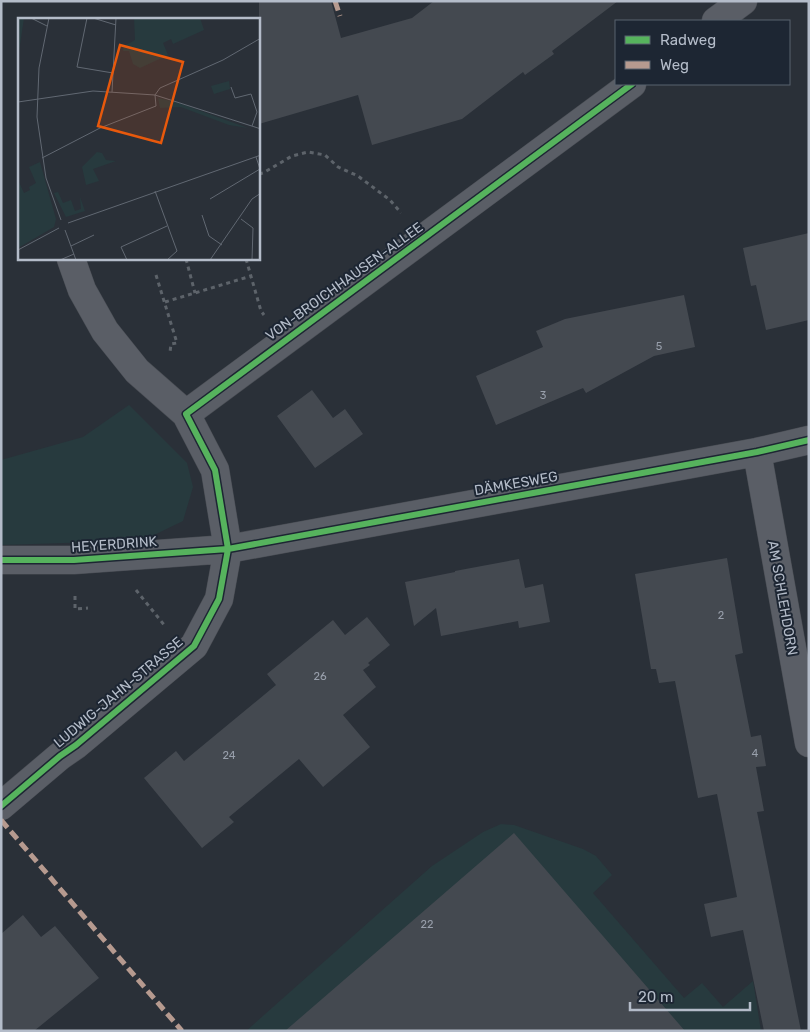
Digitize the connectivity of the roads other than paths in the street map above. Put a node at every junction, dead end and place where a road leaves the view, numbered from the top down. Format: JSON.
{"nodes":[{"id":1,"x":743,"y":1,"type":"edge"},
{"id":2,"x":717,"y":20,"type":"edge"},
{"id":3,"x":631,"y":85,"type":"edge"},
{"id":4,"x":71,"y":260,"type":"edge"},
{"id":5,"x":186,"y":414,"type":"junction"},
{"id":6,"x":809,"y":440,"type":"edge"},
{"id":7,"x":757,"y":452,"type":"junction"},
{"id":8,"x":228,"y":549,"type":"junction"},
{"id":9,"x":1,"y":560,"type":"edge"},
{"id":10,"x":803,"y":677,"type":"edge"},
{"id":11,"x":809,"y":743,"type":"edge"},
{"id":12,"x":1,"y":806,"type":"edge"}],
"edges":[{"from":1,"to":2,"type":"street"},
{"from":3,"to":5,"type":"street","name":"VON-BROICHHAUSEN-ALLEE"},
{"from":4,"to":5,"type":"street"},
{"from":5,"to":8,"type":"street"},
{"from":6,"to":7,"type":"street","name":"DÄMKESWEG"},
{"from":7,"to":8,"type":"street","name":"DÄMKESWEG"},
{"from":7,"to":10,"type":"street","name":"AM SCHLEHDORN"},
{"from":8,"to":9,"type":"street","name":"HEYERDRINK"},
{"from":8,"to":12,"type":"street","name":"LUDWIG-JAHN-STRASSE"},
{"from":10,"to":11,"type":"street","name":"AM SCHLEHDORN"}]}
